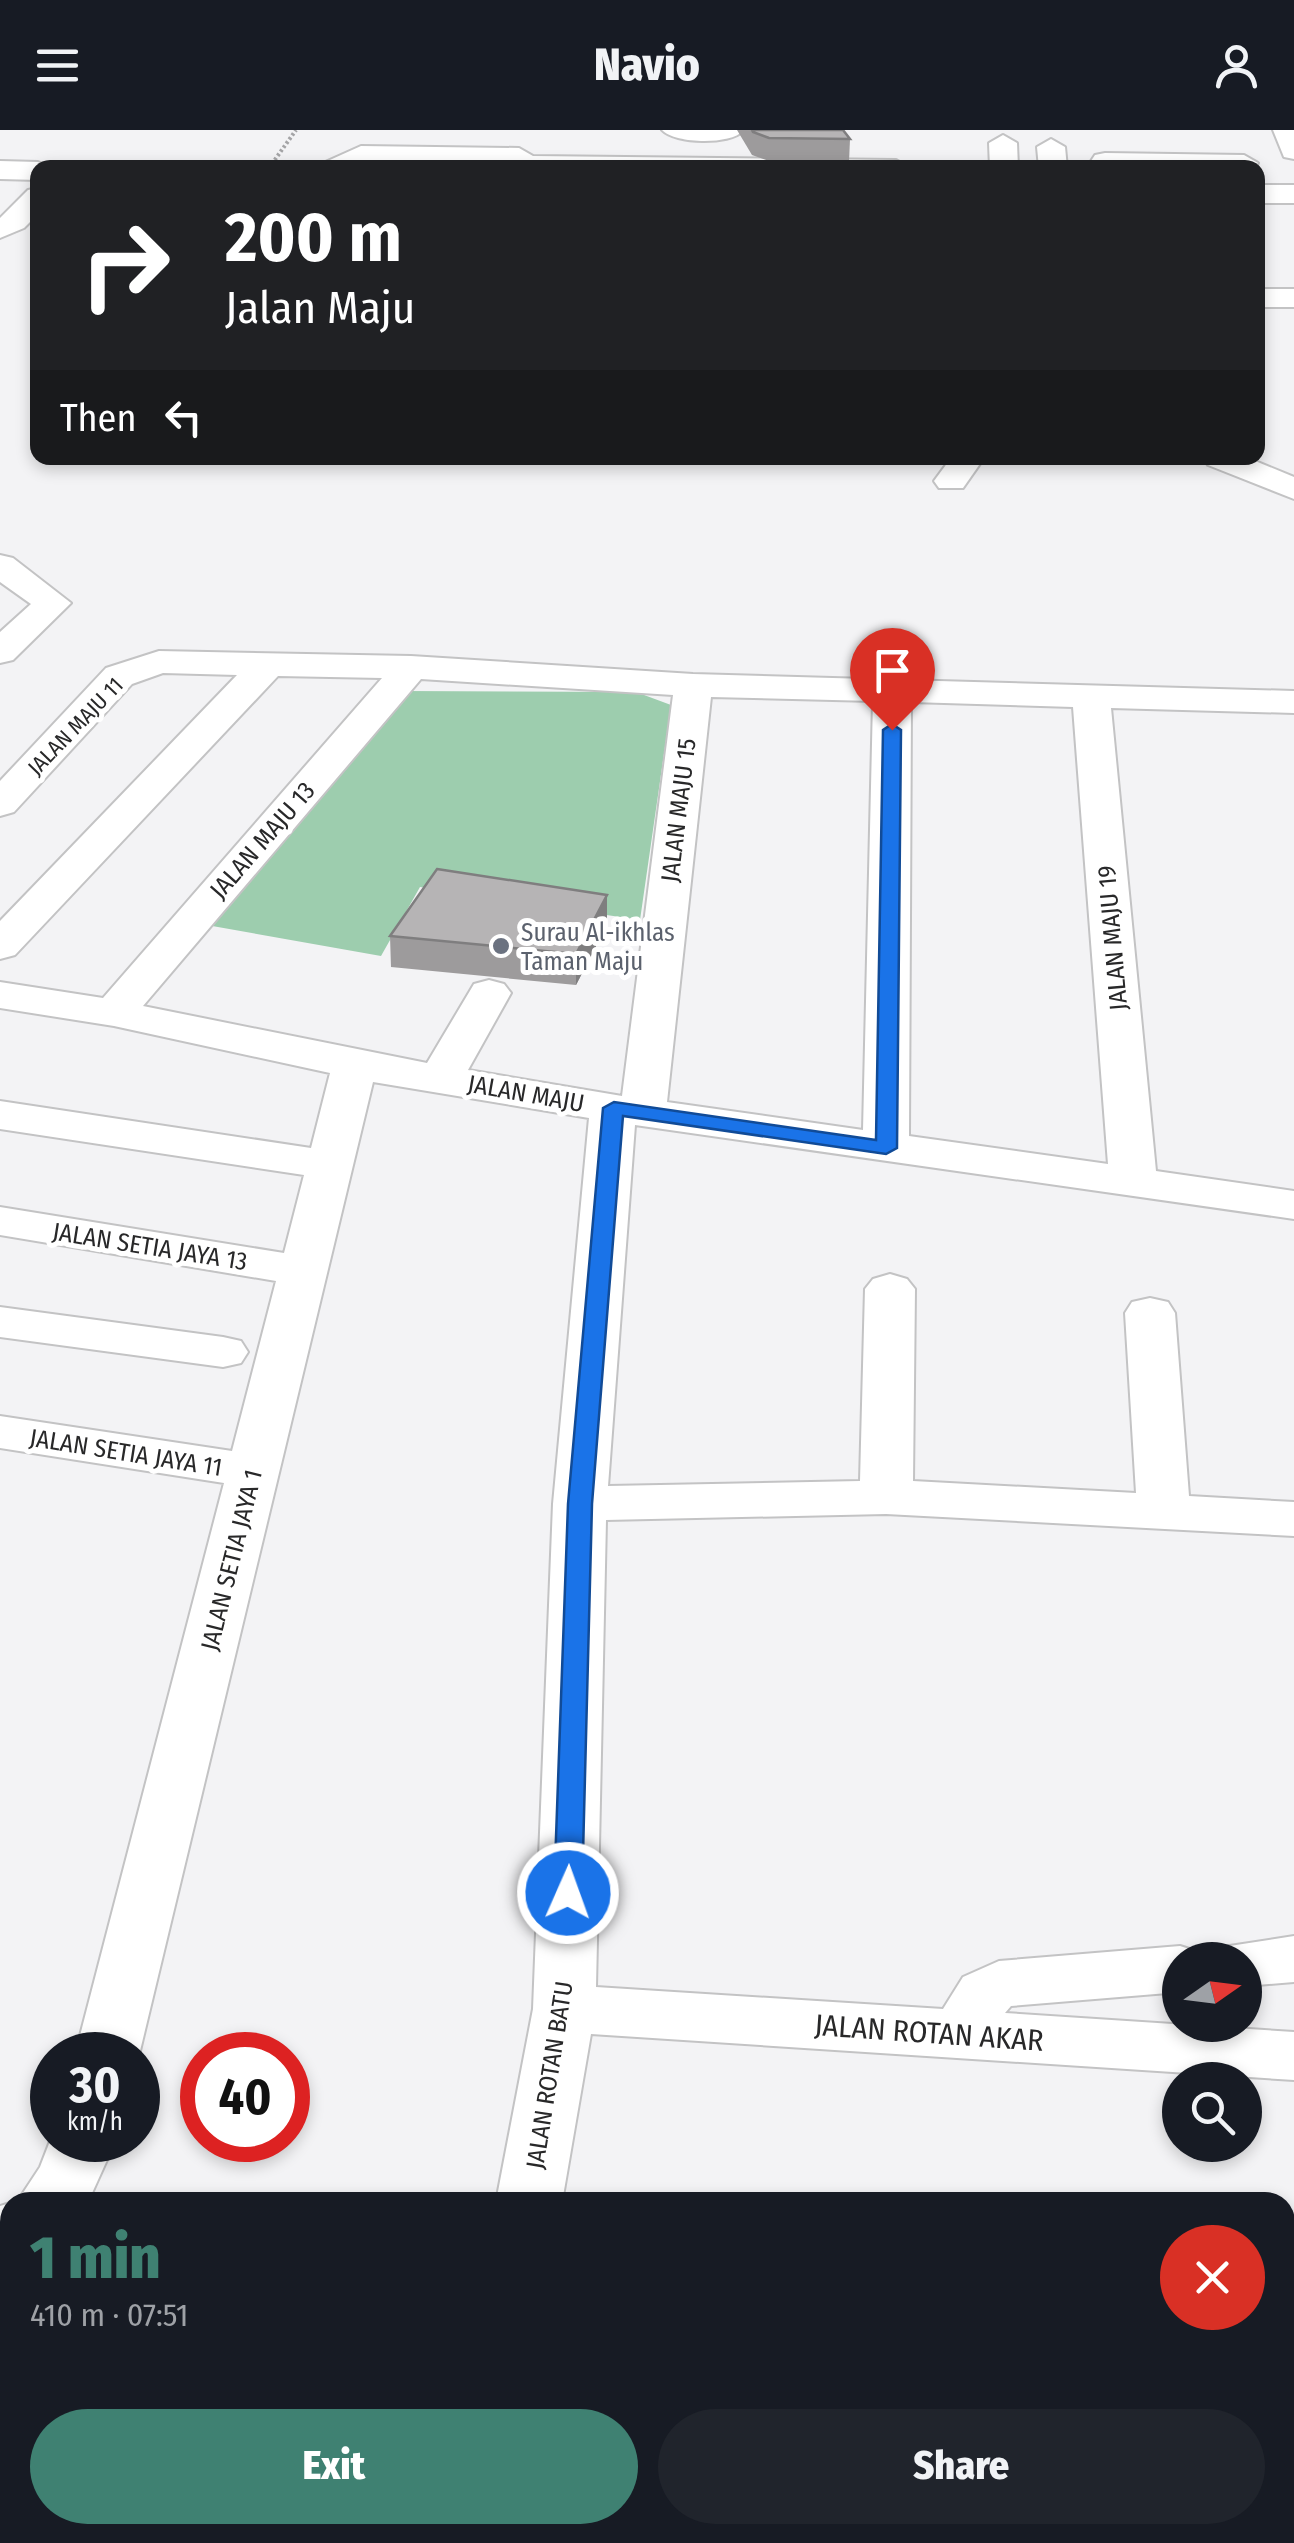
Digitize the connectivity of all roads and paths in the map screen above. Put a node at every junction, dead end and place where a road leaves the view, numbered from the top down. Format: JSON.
{"nodes":[{"id":1,"x":296,"y":130,"type":"edge"},
{"id":2,"x":504,"y":130,"type":"edge"},
{"id":3,"x":676,"y":130,"type":"edge"},
{"id":4,"x":729,"y":130,"type":"edge"},
{"id":5,"x":1229,"y":130,"type":"edge"},
{"id":6,"x":1287,"y":130,"type":"edge"},
{"id":7,"x":872,"y":142,"type":"dead end"},
{"id":8,"x":1294,"y":151,"type":"edge"},
{"id":9,"x":275,"y":160,"type":"edge"},
{"id":10,"x":346,"y":160,"type":"edge"},
{"id":11,"x":480,"y":160,"type":"edge"},
{"id":12,"x":518,"y":160,"type":"edge"},
{"id":13,"x":750,"y":160,"type":"edge"},
{"id":14,"x":889,"y":160,"type":"edge"},
{"id":15,"x":1243,"y":160,"type":"edge"},
{"id":16,"x":1265,"y":194,"type":"edge"},
{"id":17,"x":1294,"y":194,"type":"edge"},
{"id":18,"x":30,"y":205,"type":"edge"},
{"id":19,"x":0,"y":229,"type":"edge"},
{"id":20,"x":1265,"y":298,"type":"edge"},
{"id":21,"x":1294,"y":298,"type":"edge"},
{"id":22,"x":1238,"y":465,"type":"edge"},
{"id":23,"x":1290,"y":486,"type":"edge"},
{"id":24,"x":0,"y":566,"type":"edge"},
{"id":25,"x":53,"y":603,"type":"junction"},
{"id":26,"x":0,"y":610,"type":"edge"},
{"id":27,"x":0,"y":652,"type":"edge"},
{"id":28,"x":269,"y":663,"type":"junction"},
{"id":29,"x":410,"y":668,"type":"junction"},
{"id":30,"x":693,"y":686,"type":"junction"},
{"id":31,"x":892,"y":692,"type":"junction"},
{"id":32,"x":1091,"y":697,"type":"junction"},
{"id":33,"x":1294,"y":702,"type":"edge"},
{"id":34,"x":0,"y":804,"type":"edge"},
{"id":35,"x":0,"y":946,"type":"edge"},
{"id":36,"x":489,"y":993,"type":"dead end"},
{"id":37,"x":0,"y":995,"type":"edge"},
{"id":38,"x":114,"y":1013,"type":"junction"},
{"id":39,"x":355,"y":1065,"type":"junction"},
{"id":40,"x":441,"y":1078,"type":"junction"},
{"id":41,"x":628,"y":1111,"type":"junction"},
{"id":42,"x":0,"y":1116,"type":"edge"},
{"id":43,"x":886,"y":1148,"type":"junction"},
{"id":44,"x":330,"y":1165,"type":"junction"},
{"id":45,"x":1133,"y":1179,"type":"junction"},
{"id":46,"x":1294,"y":1204,"type":"edge"},
{"id":47,"x":0,"y":1221,"type":"edge"},
{"id":48,"x":301,"y":1271,"type":"junction"},
{"id":49,"x":890,"y":1289,"type":"dead end"},
{"id":50,"x":1150,"y":1313,"type":"dead end"},
{"id":51,"x":0,"y":1322,"type":"edge"},
{"id":52,"x":223,"y":1352,"type":"dead end"},
{"id":53,"x":0,"y":1432,"type":"edge"},
{"id":54,"x":253,"y":1471,"type":"junction"},
{"id":55,"x":886,"y":1497,"type":"junction"},
{"id":56,"x":580,"y":1504,"type":"junction"},
{"id":57,"x":1164,"y":1512,"type":"junction"},
{"id":58,"x":1294,"y":1519,"type":"edge"},
{"id":59,"x":1294,"y":1959,"type":"edge"},
{"id":60,"x":1262,"y":1962,"type":"edge"},
{"id":61,"x":1162,"y":1970,"type":"edge"},
{"id":62,"x":564,"y":2009,"type":"junction"},
{"id":63,"x":113,"y":2032,"type":"edge"},
{"id":64,"x":968,"y":2036,"type":"junction"},
{"id":65,"x":1294,"y":2056,"type":"edge"},
{"id":66,"x":75,"y":2162,"type":"edge"},
{"id":67,"x":58,"y":2192,"type":"edge"},
{"id":68,"x":531,"y":2192,"type":"edge"}],
"edges":[{"from":1,"to":9,"type":"path"},
{"from":2,"to":12,"type":"street"},
{"from":3,"to":4,"type":"street"},
{"from":4,"to":13,"type":"street"},
{"from":5,"to":15,"type":"street"},
{"from":6,"to":8,"type":"street"},
{"from":7,"to":14,"type":"street"},
{"from":10,"to":11,"type":"street"},
{"from":16,"to":17,"type":"main road"},
{"from":18,"to":19,"type":"street"},
{"from":20,"to":21,"type":"street"},
{"from":22,"to":23,"type":"street"},
{"from":24,"to":25,"type":"street"},
{"from":25,"to":26,"type":"street"},
{"from":25,"to":27,"type":"street"},
{"from":28,"to":29,"type":"street"},
{"from":28,"to":34,"type":"street","name":"JALAN MAJU 11"},
{"from":28,"to":35,"type":"street"},
{"from":29,"to":30,"type":"street"},
{"from":29,"to":38,"type":"street","name":"JALAN MAJU 13"},
{"from":30,"to":31,"type":"street"},
{"from":30,"to":41,"type":"street","name":"JALAN MAJU 15"},
{"from":31,"to":32,"type":"street"},
{"from":31,"to":43,"type":"street"},
{"from":32,"to":33,"type":"street"},
{"from":32,"to":45,"type":"street","name":"JALAN MAJU 19"},
{"from":36,"to":40,"type":"street"},
{"from":37,"to":38,"type":"street","name":"JALAN MAJU"},
{"from":38,"to":39,"type":"street","name":"JALAN MAJU"},
{"from":39,"to":40,"type":"street","name":"JALAN MAJU"},
{"from":39,"to":44,"type":"street","name":"JALAN SETIA JAYA 1"},
{"from":40,"to":41,"type":"street","name":"JALAN MAJU"},
{"from":41,"to":43,"type":"street","name":"JALAN MAJU"},
{"from":41,"to":56,"type":"street","name":"JALAN ROTAN BATU"},
{"from":42,"to":44,"type":"street"},
{"from":43,"to":45,"type":"street","name":"JALAN MAJU"},
{"from":44,"to":48,"type":"street","name":"JALAN SETIA JAYA 1"},
{"from":45,"to":46,"type":"street","name":"JALAN MAJU"},
{"from":47,"to":48,"type":"street","name":"JALAN SETIA JAYA 13"},
{"from":48,"to":54,"type":"street","name":"JALAN SETIA JAYA 1"},
{"from":49,"to":55,"type":"street"},
{"from":50,"to":57,"type":"street"},
{"from":51,"to":52,"type":"street"},
{"from":53,"to":54,"type":"street","name":"JALAN SETIA JAYA 11"},
{"from":54,"to":63,"type":"street","name":"JALAN SETIA JAYA 1"},
{"from":55,"to":56,"type":"street"},
{"from":55,"to":57,"type":"street"},
{"from":56,"to":62,"type":"street","name":"JALAN ROTAN BATU"},
{"from":57,"to":58,"type":"street"},
{"from":59,"to":60,"type":"street"},
{"from":61,"to":64,"type":"street"},
{"from":62,"to":64,"type":"street","name":"JALAN ROTAN AKAR"},
{"from":62,"to":68,"type":"street","name":"JALAN ROTAN BATU"},
{"from":64,"to":65,"type":"street","name":"JALAN ROTAN AKAR"},
{"from":66,"to":67,"type":"street"}]}
